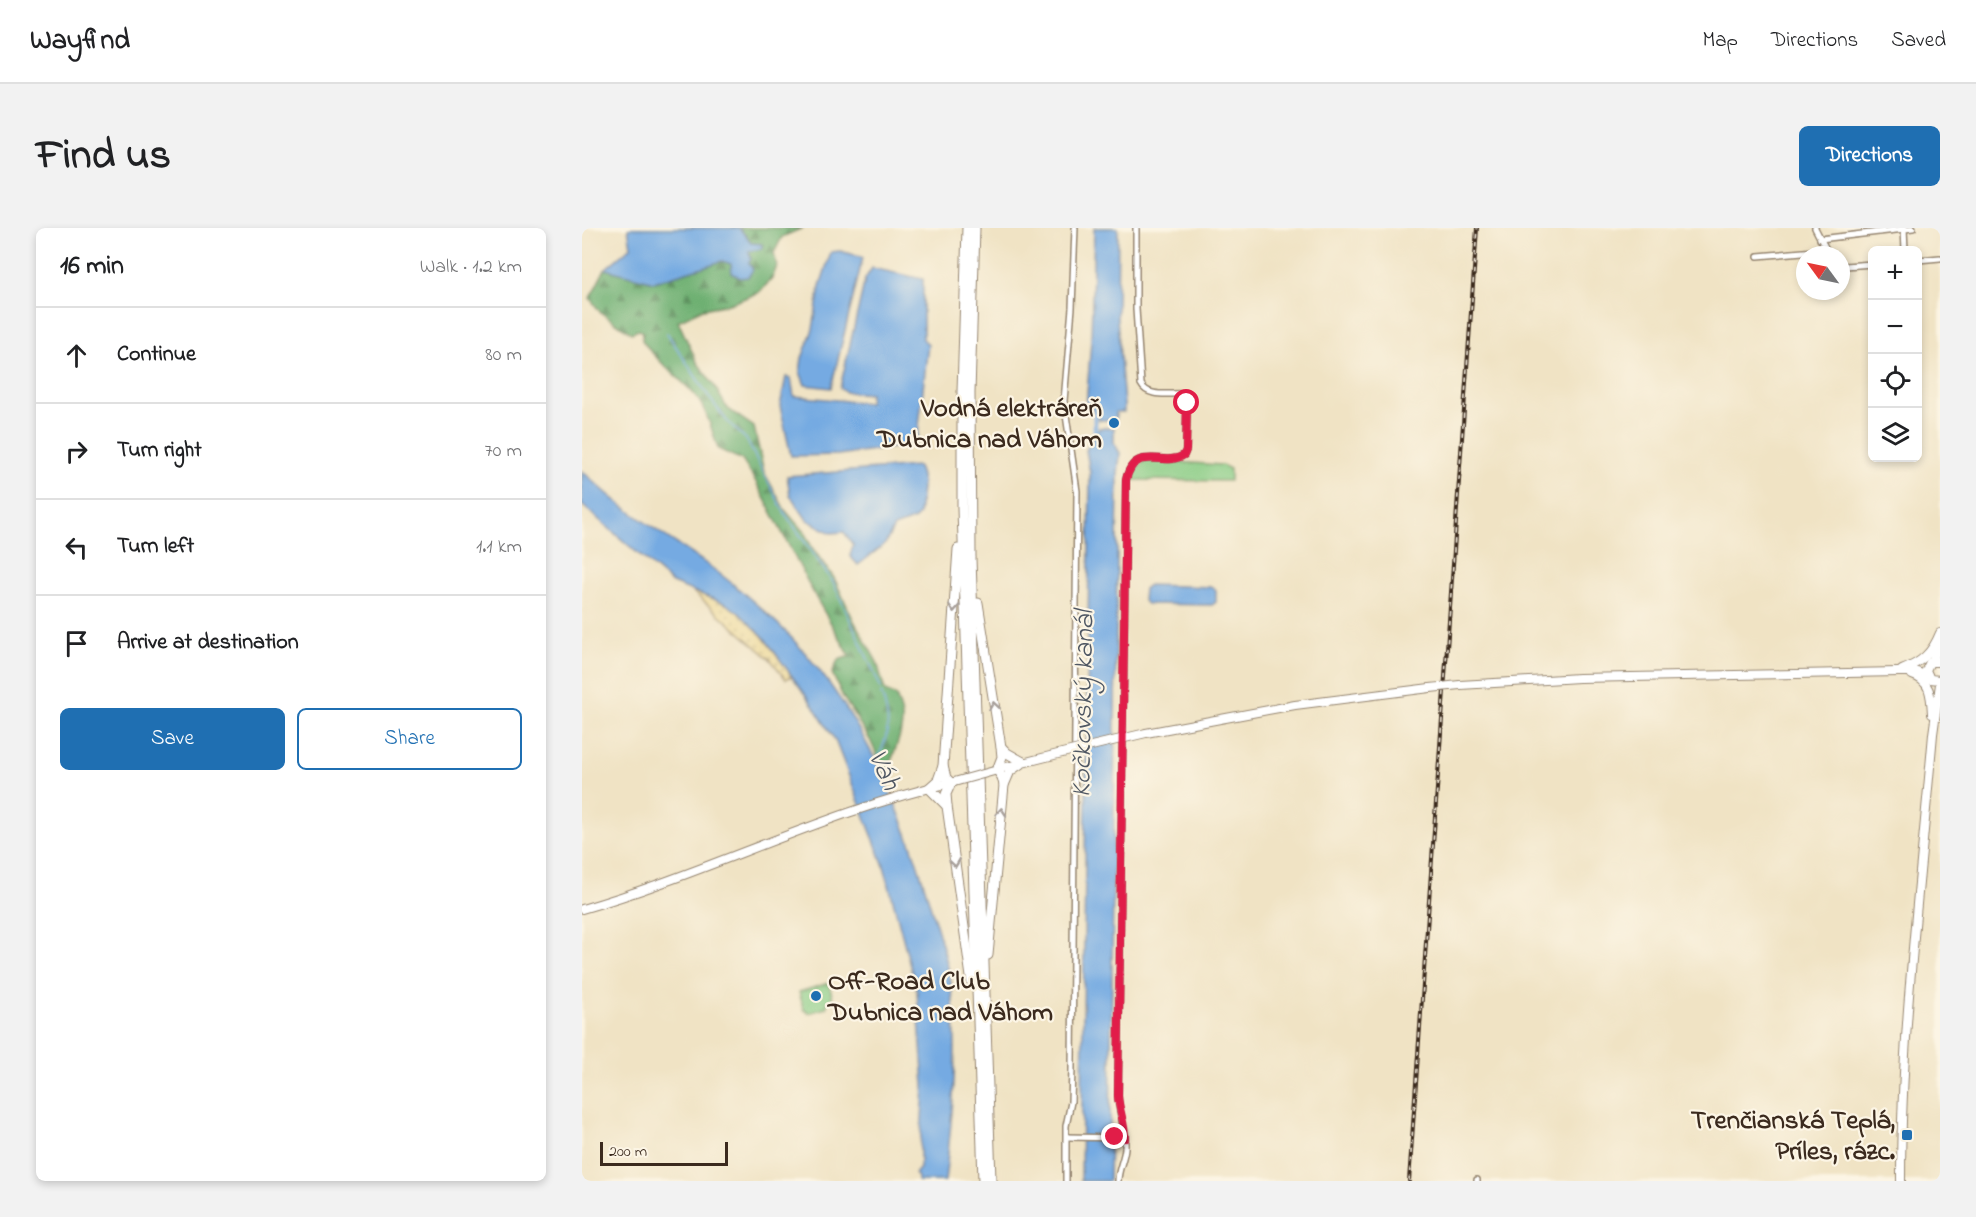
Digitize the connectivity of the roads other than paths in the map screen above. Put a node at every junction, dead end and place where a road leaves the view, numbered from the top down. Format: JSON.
{"nodes":[{"id":1,"x":967,"y":228,"type":"edge"},
{"id":2,"x":975,"y":228,"type":"edge"},
{"id":3,"x":1075,"y":228,"type":"edge"},
{"id":4,"x":1136,"y":228,"type":"edge"},
{"id":5,"x":1815,"y":228,"type":"edge"},
{"id":6,"x":1904,"y":228,"type":"edge"},
{"id":7,"x":1913,"y":228,"type":"edge"},
{"id":8,"x":1820,"y":239,"type":"junction"},
{"id":9,"x":1824,"y":246,"type":"edge"},
{"id":10,"x":1905,"y":246,"type":"edge"},
{"id":11,"x":1796,"y":254,"type":"edge"},
{"id":12,"x":1758,"y":256,"type":"dead end"},
{"id":13,"x":1940,"y":258,"type":"edge"},
{"id":14,"x":1922,"y":260,"type":"edge"},
{"id":15,"x":1868,"y":264,"type":"edge"},
{"id":16,"x":1850,"y":266,"type":"edge"},
{"id":17,"x":962,"y":508,"type":"junction"},
{"id":18,"x":971,"y":558,"type":"junction"},
{"id":19,"x":1940,"y":633,"type":"edge"},
{"id":20,"x":1940,"y":645,"type":"edge"},
{"id":21,"x":1934,"y":662,"type":"edge"},
{"id":22,"x":1899,"y":672,"type":"junction"},
{"id":23,"x":1929,"y":677,"type":"junction"},
{"id":24,"x":1940,"y":680,"type":"edge"},
{"id":25,"x":1940,"y":684,"type":"edge"},
{"id":26,"x":1936,"y":708,"type":"junction"},
{"id":27,"x":1933,"y":734,"type":"junction"},
{"id":28,"x":1001,"y":747,"type":"junction"},
{"id":29,"x":1023,"y":762,"type":"junction"},
{"id":30,"x":943,"y":766,"type":"junction"},
{"id":31,"x":995,"y":770,"type":"junction"},
{"id":32,"x":952,"y":782,"type":"junction"},
{"id":33,"x":1004,"y":785,"type":"junction"},
{"id":34,"x":927,"y":789,"type":"junction"},
{"id":35,"x":947,"y":806,"type":"junction"},
{"id":36,"x":582,"y":909,"type":"edge"},
{"id":37,"x":984,"y":969,"type":"junction"},
{"id":38,"x":978,"y":1026,"type":"junction"},
{"id":39,"x":1067,"y":1137,"type":"junction"},
{"id":40,"x":1125,"y":1138,"type":"junction"},
{"id":41,"x":983,"y":1181,"type":"edge"},
{"id":42,"x":991,"y":1181,"type":"edge"},
{"id":43,"x":1066,"y":1181,"type":"edge"},
{"id":44,"x":1118,"y":1181,"type":"edge"},
{"id":45,"x":1901,"y":1181,"type":"edge"}],
"edges":[{"from":1,"to":17,"type":"highway"},
{"from":2,"to":18,"type":"highway"},
{"from":3,"to":39,"type":"street"},
{"from":4,"to":40,"type":"street"},
{"from":5,"to":8,"type":"street"},
{"from":6,"to":7,"type":"street"},
{"from":6,"to":8,"type":"street"},
{"from":6,"to":10,"type":"street"},
{"from":8,"to":9,"type":"street"},
{"from":11,"to":12,"type":"street"},
{"from":13,"to":14,"type":"street"},
{"from":15,"to":16,"type":"street"},
{"from":17,"to":30,"type":"highway","one_way":true},
{"from":17,"to":38,"type":"highway"},
{"from":28,"to":18,"type":"highway","one_way":true},
{"from":18,"to":37,"type":"highway"},
{"from":19,"to":22,"type":"main road"},
{"from":20,"to":21,"type":"main road"},
{"from":21,"to":22,"type":"main road"},
{"from":21,"to":23,"type":"main road"},
{"from":22,"to":23,"type":"main road"},
{"from":22,"to":27,"type":"main road"},
{"from":22,"to":29,"type":"main road","bridge":true},
{"from":23,"to":24,"type":"main road"},
{"from":23,"to":26,"type":"main road"},
{"from":25,"to":26,"type":"main road"},
{"from":26,"to":27,"type":"main road"},
{"from":27,"to":45,"type":"main road"},
{"from":28,"to":29,"type":"highway"},
{"from":28,"to":31,"type":"highway"},
{"from":29,"to":31,"type":"main road"},
{"from":29,"to":33,"type":"highway"},
{"from":30,"to":32,"type":"highway"},
{"from":30,"to":34,"type":"highway"},
{"from":31,"to":32,"type":"main road","bridge":true},
{"from":31,"to":33,"type":"highway"},
{"from":32,"to":34,"type":"main road"},
{"from":32,"to":35,"type":"highway"},
{"from":37,"to":33,"type":"highway","one_way":true},
{"from":34,"to":35,"type":"highway"},
{"from":34,"to":36,"type":"main road"},
{"from":35,"to":38,"type":"highway","one_way":true},
{"from":37,"to":42,"type":"highway"},
{"from":38,"to":41,"type":"highway"},
{"from":39,"to":40,"type":"street"},
{"from":39,"to":43,"type":"street"},
{"from":40,"to":44,"type":"street"}]}
